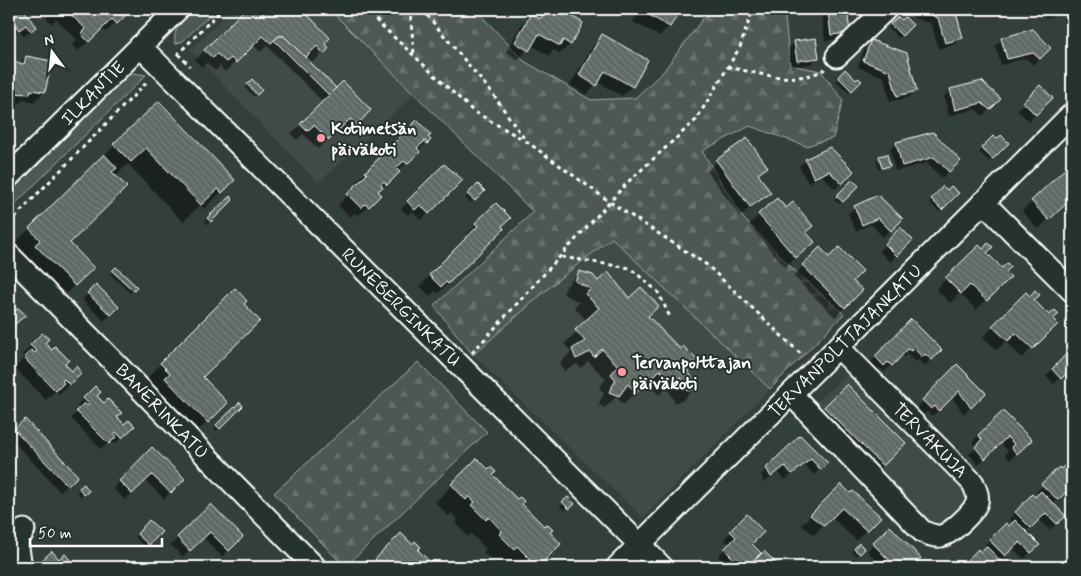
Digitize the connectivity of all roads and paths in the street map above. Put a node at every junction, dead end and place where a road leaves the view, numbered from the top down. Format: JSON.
{"nodes":[{"id":1,"x":178,"y":9,"type":"edge"},
{"id":2,"x":222,"y":9,"type":"edge"},
{"id":3,"x":364,"y":9,"type":"edge"},
{"id":4,"x":410,"y":9,"type":"edge"},
{"id":5,"x":422,"y":9,"type":"edge"},
{"id":6,"x":752,"y":9,"type":"edge"},
{"id":7,"x":886,"y":9,"type":"edge"},
{"id":8,"x":140,"y":46,"type":"junction"},
{"id":9,"x":414,"y":55,"type":"junction"},
{"id":10,"x":838,"y":56,"type":"joint"},
{"id":11,"x":728,"y":67,"type":"junction"},
{"id":12,"x":163,"y":68,"type":"junction"},
{"id":13,"x":1072,"y":114,"type":"edge"},
{"id":14,"x":526,"y":141,"type":"junction"},
{"id":15,"x":9,"y":176,"type":"edge"},
{"id":16,"x":610,"y":202,"type":"junction"},
{"id":17,"x":983,"y":202,"type":"junction"},
{"id":18,"x":9,"y":223,"type":"edge"},
{"id":19,"x":9,"y":255,"type":"edge"},
{"id":20,"x":561,"y":256,"type":"junction"},
{"id":21,"x":1072,"y":291,"type":"edge"},
{"id":22,"x":670,"y":317,"type":"dead end"},
{"id":23,"x":838,"y":347,"type":"junction"},
{"id":24,"x":470,"y":355,"type":"dead end"},
{"id":25,"x":808,"y":361,"type":"dead end"},
{"id":26,"x":791,"y":394,"type":"junction"},
{"id":27,"x":24,"y":530,"type":"dead end"},
{"id":28,"x":639,"y":544,"type":"junction"},
{"id":29,"x":21,"y":567,"type":"edge"},
{"id":30,"x":315,"y":567,"type":"edge"},
{"id":31,"x":617,"y":567,"type":"edge"},
{"id":32,"x":662,"y":567,"type":"edge"}],
"edges":[{"from":1,"to":8,"type":"street","name":"ILKANTIE"},
{"from":2,"to":12,"type":"path"},
{"from":3,"to":9,"type":"path"},
{"from":4,"to":9,"type":"path"},
{"from":5,"to":14,"type":"path"},
{"from":6,"to":11,"type":"path"},
{"from":7,"to":10,"type":"street"},
{"from":8,"to":12,"type":"street","name":"RUNEBERGINKATU"},
{"from":8,"to":15,"type":"street","name":"ILKANTIE"},
{"from":9,"to":14,"type":"path"},
{"from":10,"to":11,"type":"path"},
{"from":11,"to":16,"type":"path"},
{"from":12,"to":18,"type":"path"},
{"from":12,"to":28,"type":"street","name":"RUNEBERGINKATU"},
{"from":13,"to":17,"type":"street","name":"TERVANPOLTTAJANKATU"},
{"from":14,"to":16,"type":"path"},
{"from":16,"to":20,"type":"path"},
{"from":16,"to":25,"type":"path"},
{"from":17,"to":21,"type":"street"},
{"from":17,"to":23,"type":"street","name":"TERVANPOLTTAJANKATU"},
{"from":19,"to":30,"type":"street","name":"BANERINKATU"},
{"from":20,"to":22,"type":"path"},
{"from":20,"to":24,"type":"path"},
{"from":23,"to":26,"type":"street","name":"TERVANPOLTTAJANKATU"},
{"from":23,"to":26,"type":"street","name":"TERVAKUJA"},
{"from":26,"to":28,"type":"street","name":"TERVANPOLTTAJANKATU"},
{"from":27,"to":29,"type":"street"},
{"from":28,"to":31,"type":"street","name":"TERVANPOLTTAJANKATU"},
{"from":28,"to":32,"type":"street","name":"RUNEBERGINKATU"}]}
